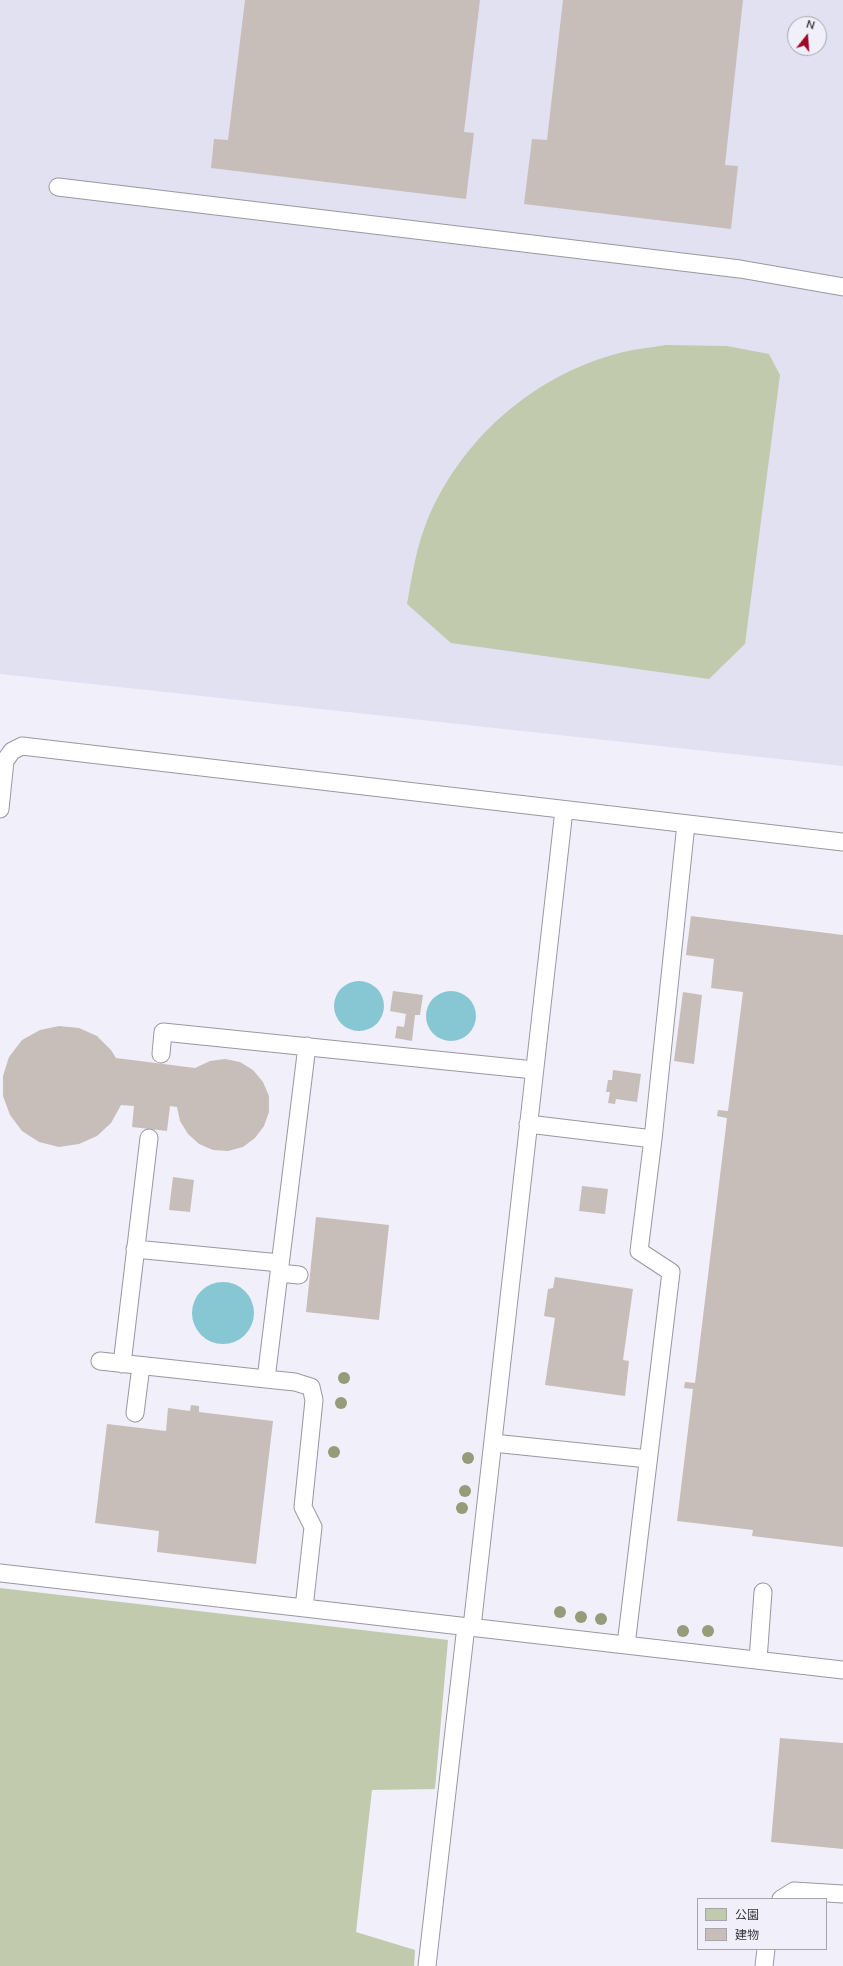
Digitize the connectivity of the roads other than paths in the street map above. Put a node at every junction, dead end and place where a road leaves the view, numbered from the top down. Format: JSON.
{"nodes":[{"id":1,"x":58,"y":186,"type":"dead end"},
{"id":2,"x":843,"y":287,"type":"edge"},
{"id":3,"x":0,"y":809,"type":"edge"},
{"id":4,"x":564,"y":810,"type":"junction"},
{"id":5,"x":686,"y":824,"type":"junction"},
{"id":6,"x":843,"y":842,"type":"edge"},
{"id":7,"x":307,"y":1046,"type":"junction"},
{"id":8,"x":162,"y":1054,"type":"dead end"},
{"id":9,"x":534,"y":1070,"type":"junction"},
{"id":10,"x":528,"y":1124,"type":"junction"},
{"id":11,"x":149,"y":1138,"type":"dead end"},
{"id":12,"x":652,"y":1139,"type":"junction"},
{"id":13,"x":135,"y":1249,"type":"junction"},
{"id":14,"x":280,"y":1268,"type":"junction"},
{"id":15,"x":299,"y":1275,"type":"dead end"},
{"id":16,"x":100,"y":1362,"type":"dead end"},
{"id":17,"x":122,"y":1364,"type":"junction"},
{"id":18,"x":141,"y":1366,"type":"junction"},
{"id":19,"x":266,"y":1379,"type":"junction"},
{"id":20,"x":135,"y":1413,"type":"dead end"},
{"id":21,"x":493,"y":1443,"type":"junction"},
{"id":22,"x":648,"y":1459,"type":"junction"},
{"id":23,"x":0,"y":1573,"type":"edge"},
{"id":24,"x":763,"y":1592,"type":"dead end"},
{"id":25,"x":304,"y":1608,"type":"junction"},
{"id":26,"x":469,"y":1627,"type":"junction"},
{"id":27,"x":626,"y":1645,"type":"junction"},
{"id":28,"x":758,"y":1660,"type":"junction"},
{"id":29,"x":843,"y":1670,"type":"edge"},
{"id":30,"x":843,"y":1894,"type":"edge"},
{"id":31,"x":783,"y":1898,"type":"edge"},
{"id":32,"x":766,"y":1950,"type":"edge"},
{"id":33,"x":427,"y":1966,"type":"edge"},
{"id":34,"x":764,"y":1966,"type":"edge"}],
"edges":[{"from":1,"to":2,"type":"lane"},
{"from":3,"to":4,"type":"lane"},
{"from":4,"to":5,"type":"lane"},
{"from":4,"to":9,"type":"lane"},
{"from":5,"to":6,"type":"lane"},
{"from":5,"to":12,"type":"lane"},
{"from":7,"to":8,"type":"lane"},
{"from":7,"to":9,"type":"lane"},
{"from":7,"to":14,"type":"lane"},
{"from":9,"to":10,"type":"lane"},
{"from":10,"to":12,"type":"lane"},
{"from":10,"to":21,"type":"lane"},
{"from":11,"to":13,"type":"lane"},
{"from":12,"to":22,"type":"lane"},
{"from":13,"to":14,"type":"lane"},
{"from":13,"to":17,"type":"lane"},
{"from":14,"to":15,"type":"lane"},
{"from":14,"to":19,"type":"lane"},
{"from":16,"to":17,"type":"lane"},
{"from":17,"to":18,"type":"lane"},
{"from":18,"to":19,"type":"lane"},
{"from":18,"to":20,"type":"lane"},
{"from":19,"to":25,"type":"lane"},
{"from":21,"to":22,"type":"lane"},
{"from":21,"to":26,"type":"lane"},
{"from":22,"to":27,"type":"lane"},
{"from":23,"to":25,"type":"lane"},
{"from":24,"to":28,"type":"lane"},
{"from":25,"to":26,"type":"lane"},
{"from":26,"to":27,"type":"lane"},
{"from":26,"to":33,"type":"lane"},
{"from":27,"to":28,"type":"lane"},
{"from":28,"to":29,"type":"lane"},
{"from":30,"to":31,"type":"lane"},
{"from":32,"to":34,"type":"lane"}]}
